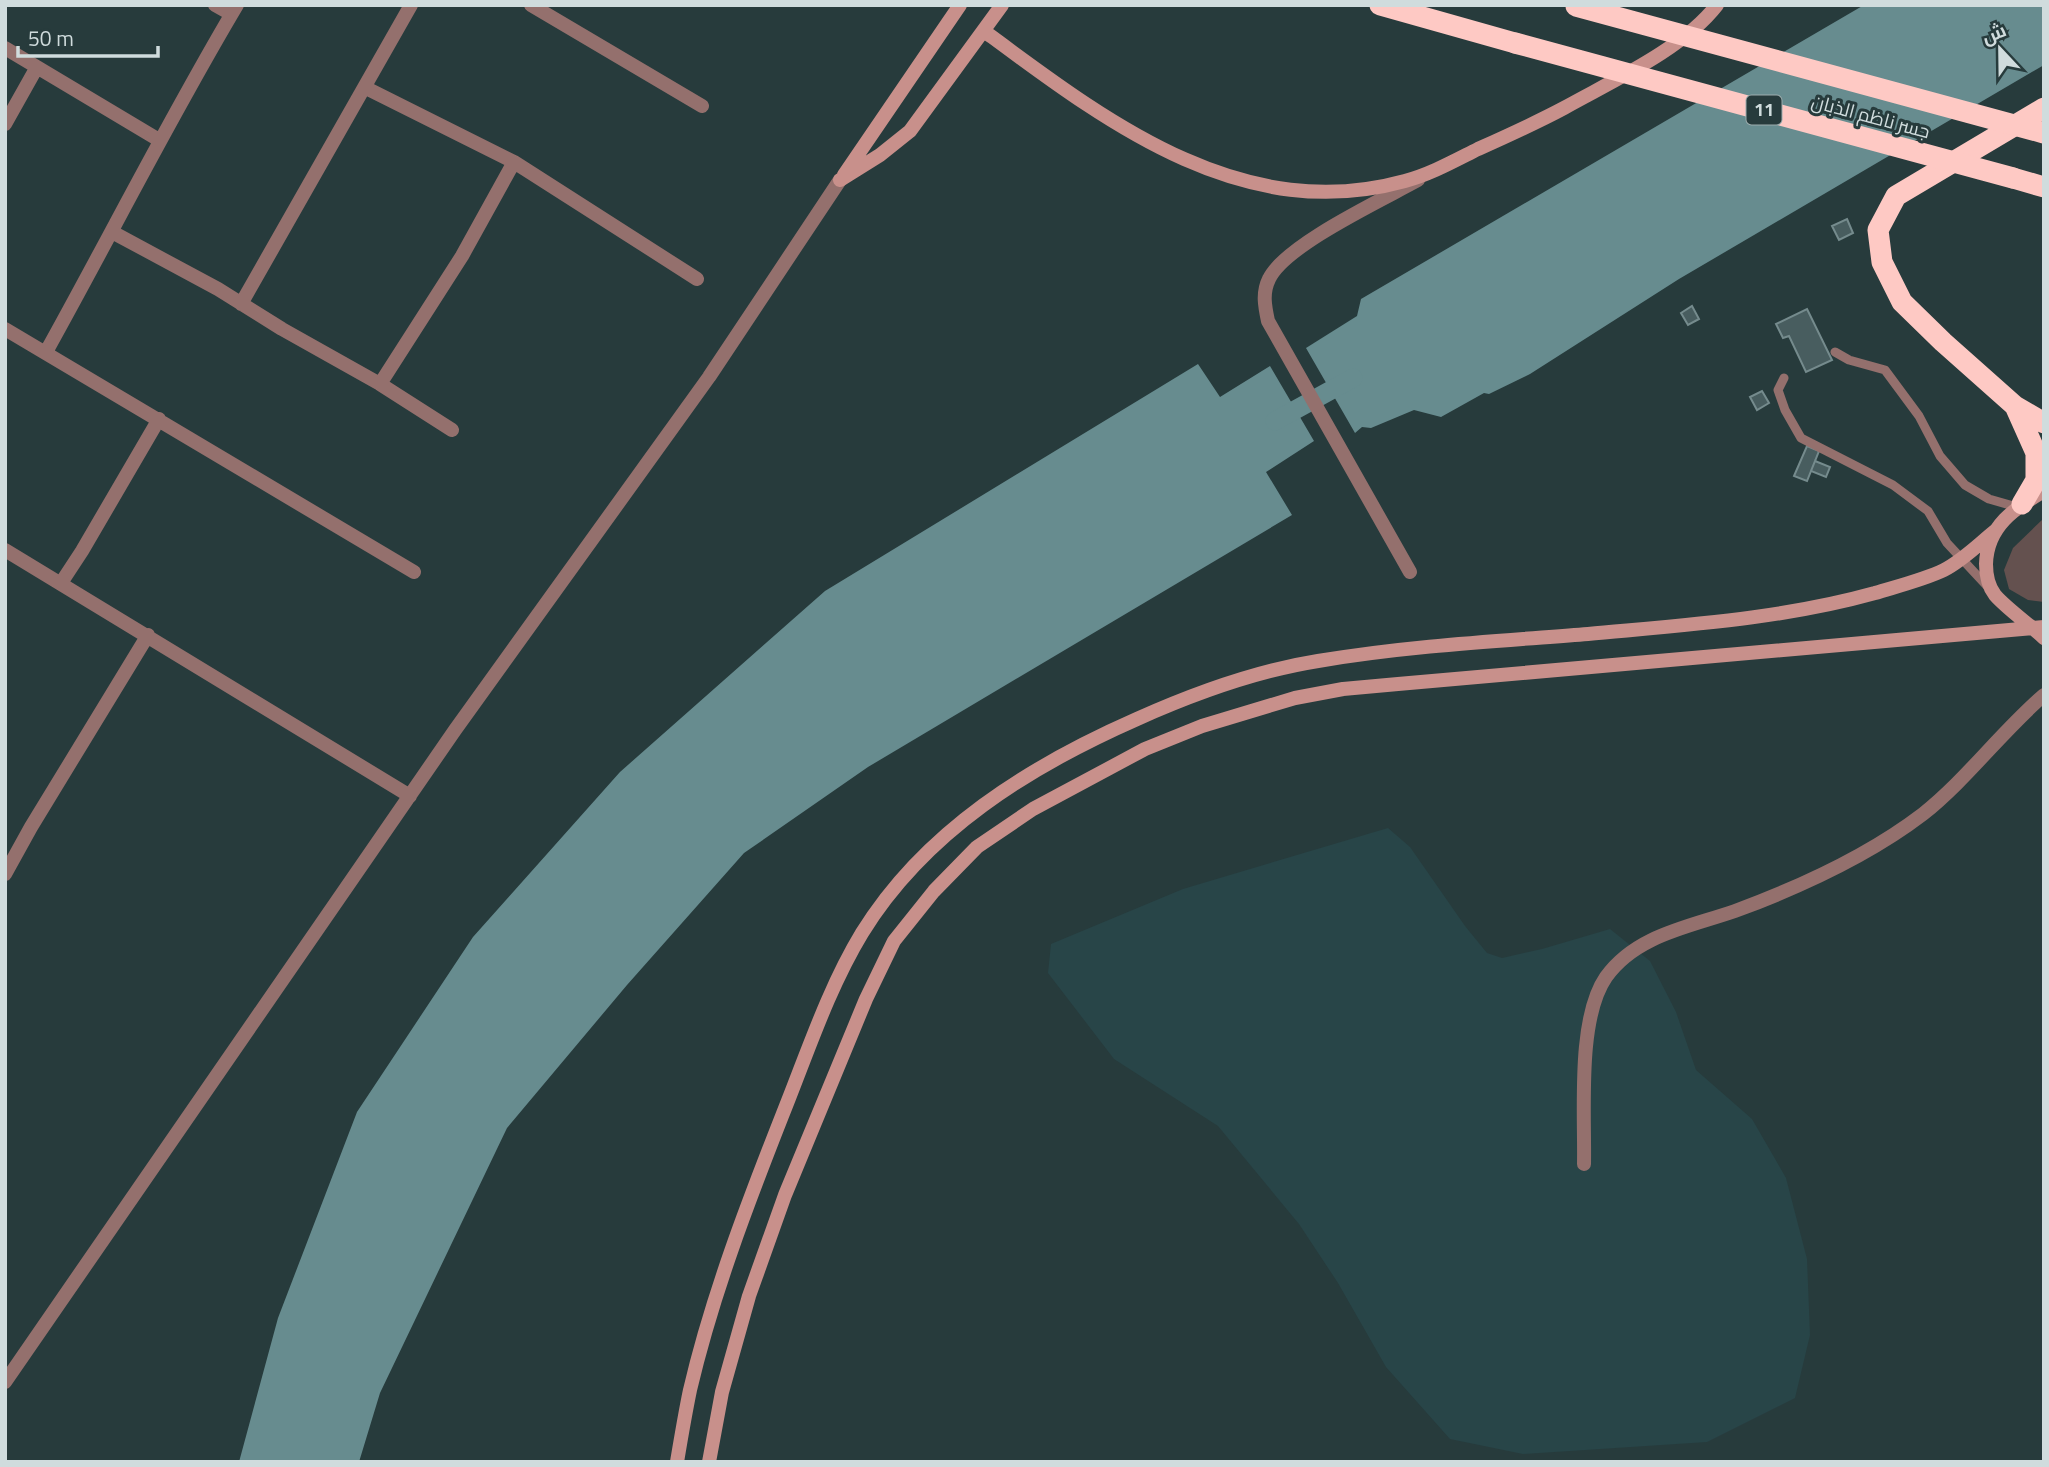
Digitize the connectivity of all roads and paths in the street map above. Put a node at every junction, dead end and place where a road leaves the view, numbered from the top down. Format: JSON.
{"nodes":[{"id":1,"x":215,"y":5,"type":"edge"},
{"id":2,"x":411,"y":5,"type":"edge"},
{"id":3,"x":531,"y":5,"type":"edge"},
{"id":4,"x":960,"y":5,"type":"edge"},
{"id":5,"x":1002,"y":5,"type":"edge"},
{"id":6,"x":1380,"y":5,"type":"edge"},
{"id":7,"x":1717,"y":5,"type":"edge"},
{"id":8,"x":1575,"y":6,"type":"edge"},
{"id":9,"x":234,"y":10,"type":"edge"},
{"id":10,"x":984,"y":31,"type":"junction"},
{"id":11,"x":5,"y":48,"type":"edge"},
{"id":12,"x":37,"y":67,"type":"junction"},
{"id":13,"x":366,"y":88,"type":"junction"},
{"id":14,"x":702,"y":106,"type":"dead end"},
{"id":15,"x":2044,"y":108,"type":"edge"},
{"id":16,"x":5,"y":124,"type":"edge"},
{"id":17,"x":2044,"y":133,"type":"edge"},
{"id":18,"x":159,"y":141,"type":"junction"},
{"id":19,"x":514,"y":162,"type":"junction"},
{"id":20,"x":1428,"y":174,"type":"junction"},
{"id":21,"x":840,"y":180,"type":"junction"},
{"id":22,"x":2044,"y":187,"type":"edge"},
{"id":23,"x":112,"y":232,"type":"junction"},
{"id":24,"x":698,"y":279,"type":"dead end"},
{"id":25,"x":241,"y":304,"type":"junction"},
{"id":26,"x":5,"y":329,"type":"edge"},
{"id":27,"x":46,"y":352,"type":"junction"},
{"id":28,"x":1835,"y":352,"type":"dead end"},
{"id":29,"x":1784,"y":378,"type":"dead end"},
{"id":30,"x":380,"y":384,"type":"junction"},
{"id":31,"x":2015,"y":405,"type":"junction"},
{"id":32,"x":159,"y":419,"type":"junction"},
{"id":33,"x":2044,"y":424,"type":"edge"},
{"id":34,"x":452,"y":430,"type":"dead end"},
{"id":35,"x":2044,"y":491,"type":"edge"},
{"id":36,"x":2019,"y":506,"type":"junction"},
{"id":37,"x":1994,"y":531,"type":"junction"},
{"id":38,"x":5,"y":550,"type":"edge"},
{"id":39,"x":1961,"y":558,"type":"junction"},
{"id":40,"x":414,"y":572,"type":"dead end"},
{"id":41,"x":1410,"y":572,"type":"dead end"},
{"id":42,"x":61,"y":583,"type":"junction"},
{"id":43,"x":1992,"y":592,"type":"junction"},
{"id":44,"x":2040,"y":625,"type":"edge"},
{"id":45,"x":148,"y":635,"type":"junction"},
{"id":46,"x":2044,"y":638,"type":"edge"},
{"id":47,"x":2044,"y":695,"type":"edge"},
{"id":48,"x":410,"y":796,"type":"junction"},
{"id":49,"x":5,"y":874,"type":"edge"},
{"id":50,"x":1584,"y":1164,"type":"dead end"},
{"id":51,"x":5,"y":1382,"type":"edge"},
{"id":52,"x":677,"y":1462,"type":"edge"},
{"id":53,"x":709,"y":1462,"type":"edge"}],
"edges":[{"from":1,"to":9,"type":"street"},
{"from":2,"to":13,"type":"street"},
{"from":3,"to":14,"type":"street"},
{"from":4,"to":21,"type":"street"},
{"from":5,"to":10,"type":"street"},
{"from":6,"to":22,"type":"highway","name":"جسر ناظم الذبان","number":"11","bridge":true},
{"from":7,"to":20,"type":"street"},
{"from":8,"to":17,"type":"highway","name":"جسر ناظم الذبان","bridge":true},
{"from":9,"to":18,"type":"street"},
{"from":10,"to":20,"type":"street"},
{"from":10,"to":21,"type":"street"},
{"from":11,"to":12,"type":"street"},
{"from":12,"to":16,"type":"street"},
{"from":12,"to":18,"type":"street"},
{"from":13,"to":19,"type":"street"},
{"from":13,"to":25,"type":"street"},
{"from":15,"to":31,"type":"highway"},
{"from":18,"to":23,"type":"street"},
{"from":19,"to":24,"type":"street"},
{"from":19,"to":30,"type":"street"},
{"from":20,"to":41,"type":"street"},
{"from":21,"to":48,"type":"street"},
{"from":23,"to":25,"type":"street"},
{"from":23,"to":27,"type":"street"},
{"from":25,"to":30,"type":"street"},
{"from":26,"to":27,"type":"street"},
{"from":27,"to":32,"type":"street"},
{"from":28,"to":36,"type":"lane"},
{"from":29,"to":39,"type":"lane"},
{"from":30,"to":34,"type":"street"},
{"from":31,"to":33,"type":"highway"},
{"from":31,"to":36,"type":"highway"},
{"from":32,"to":40,"type":"street"},
{"from":32,"to":42,"type":"street"},
{"from":35,"to":36,"type":"street"},
{"from":36,"to":37,"type":"street"},
{"from":37,"to":39,"type":"street"},
{"from":37,"to":43,"type":"street"},
{"from":38,"to":42,"type":"street"},
{"from":39,"to":43,"type":"lane"},
{"from":39,"to":52,"type":"street"},
{"from":42,"to":45,"type":"street"},
{"from":43,"to":44,"type":"street"},
{"from":44,"to":46,"type":"street"},
{"from":44,"to":53,"type":"street"},
{"from":45,"to":48,"type":"street"},
{"from":45,"to":49,"type":"street"},
{"from":47,"to":50,"type":"street"},
{"from":48,"to":51,"type":"street"}]}
